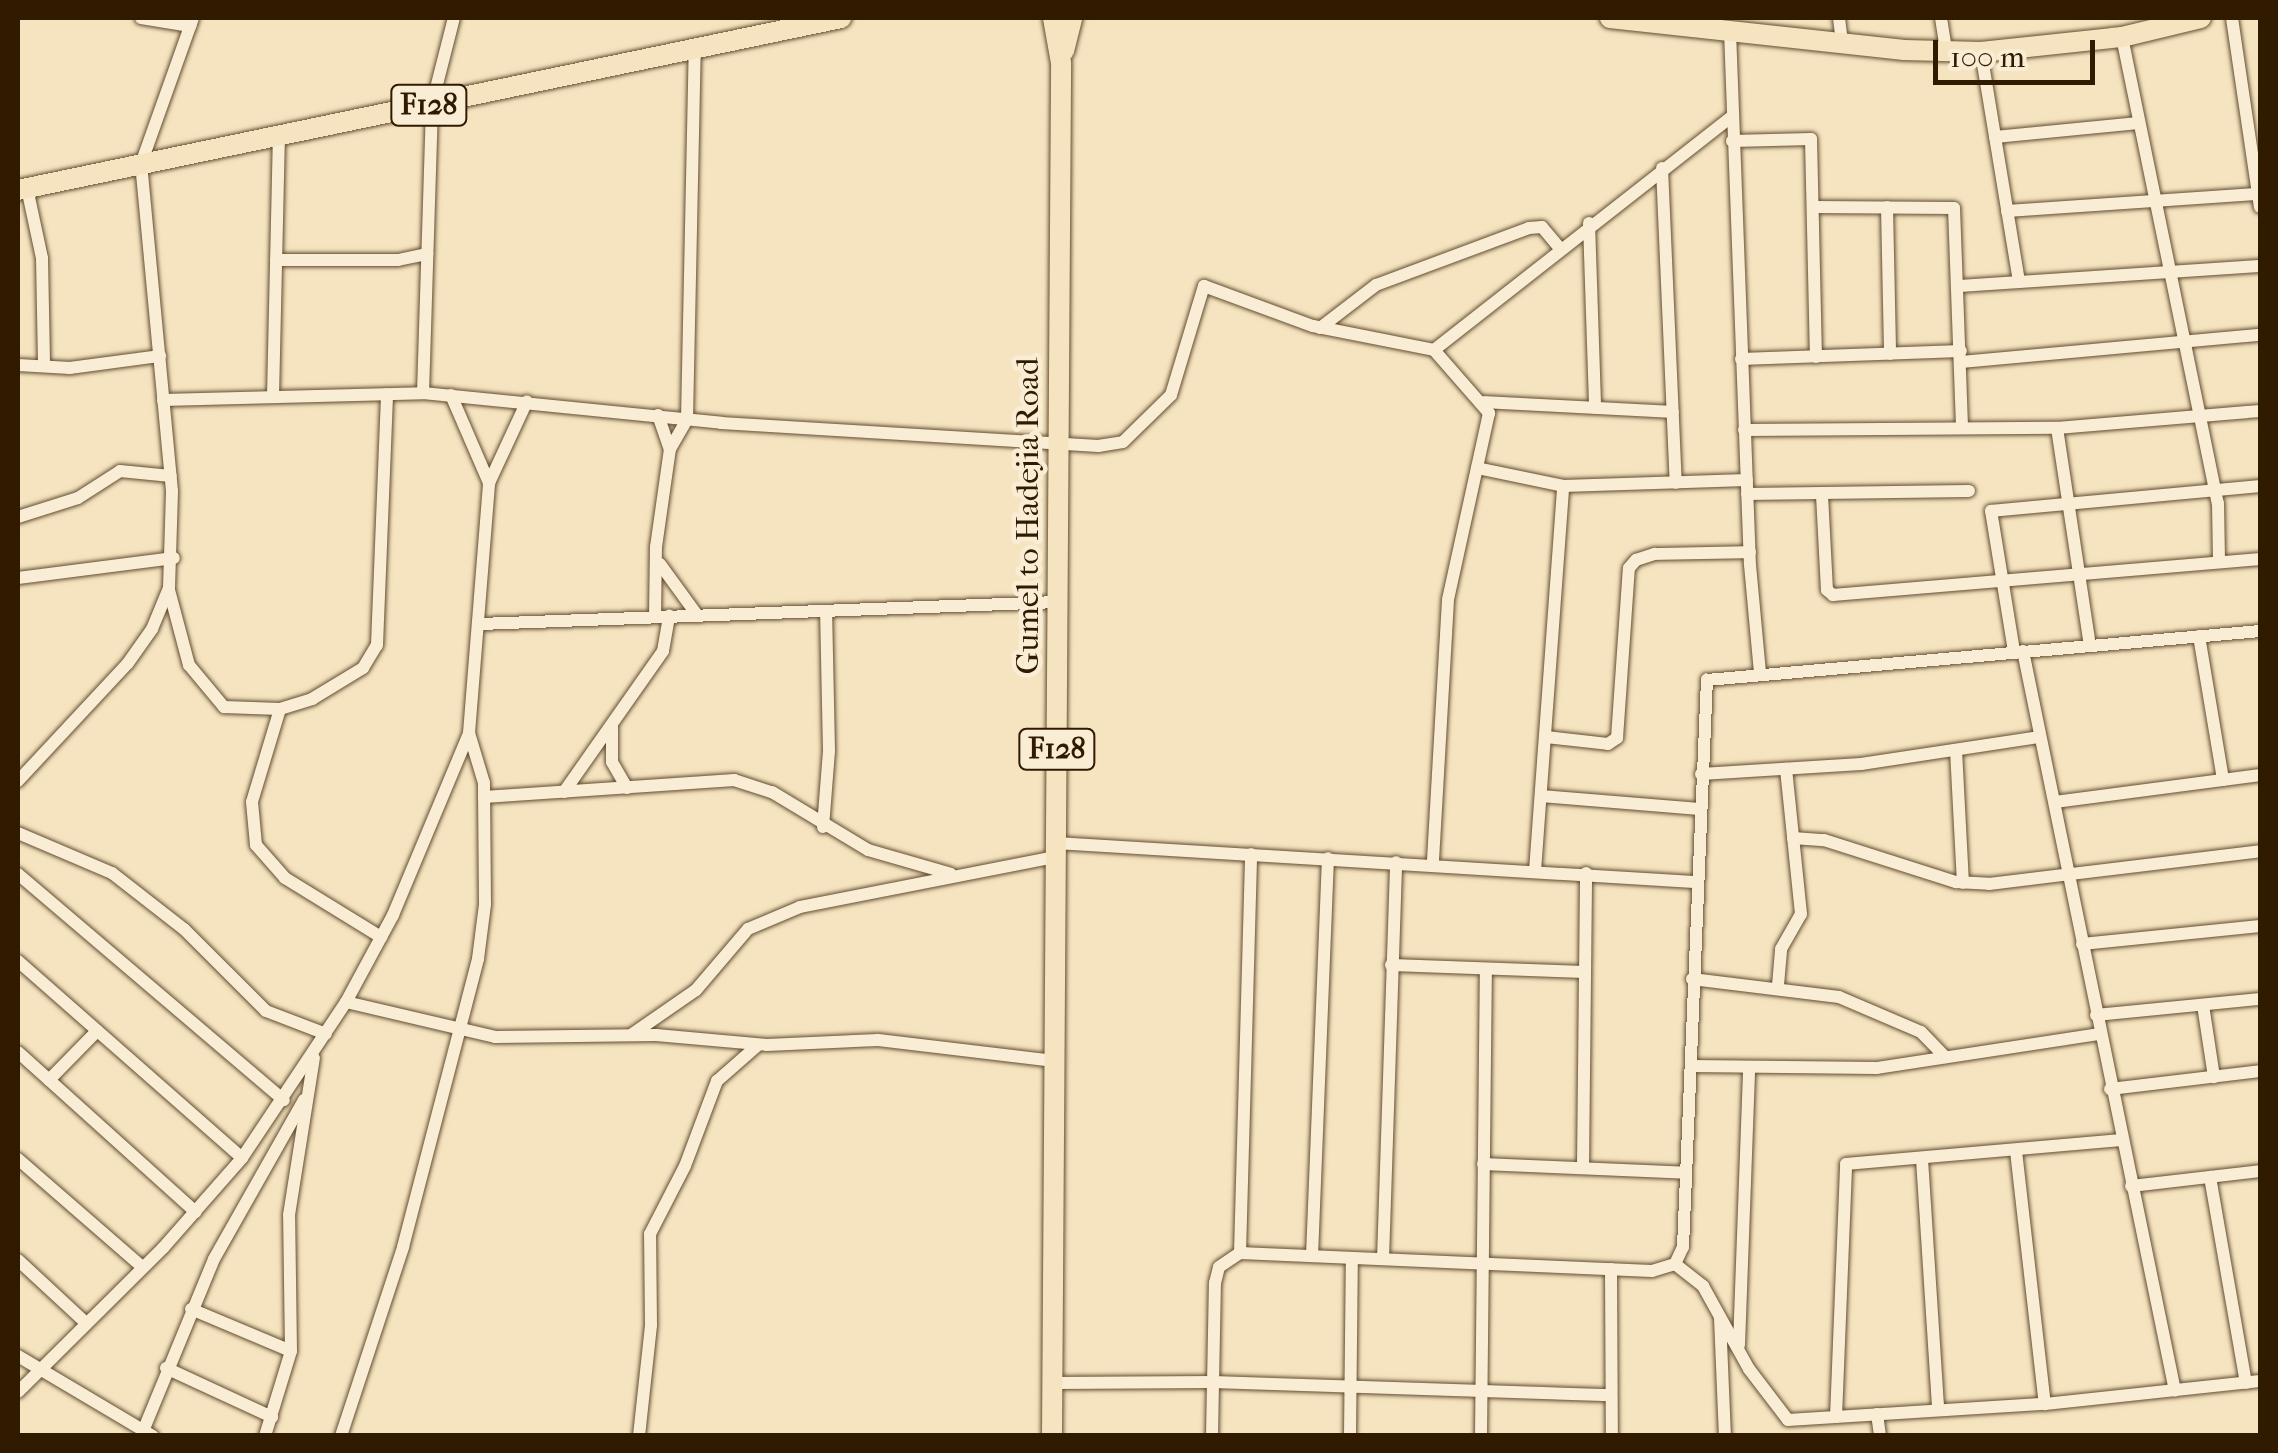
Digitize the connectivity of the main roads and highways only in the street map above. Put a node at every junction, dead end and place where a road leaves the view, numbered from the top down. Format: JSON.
{"nodes":[{"id":1,"x":840,"y":18,"type":"edge"},
{"id":2,"x":1053,"y":18,"type":"edge"},
{"id":3,"x":1072,"y":18,"type":"edge"},
{"id":4,"x":1610,"y":18,"type":"edge"},
{"id":5,"x":2202,"y":18,"type":"edge"},
{"id":6,"x":1061,"y":63,"type":"junction"},
{"id":7,"x":22,"y":189,"type":"edge"},
{"id":8,"x":1052,"y":1436,"type":"edge"}],
"edges":[{"from":1,"to":7,"type":"main road","number":"F128"},
{"from":2,"to":6,"type":"main road","name":"Gumel to Hadejia Road","number":"F128"},
{"from":3,"to":6,"type":"main road","number":"F128"},
{"from":4,"to":5,"type":"main road"},
{"from":6,"to":8,"type":"main road","name":"Gumel to Hadejia Road","number":"F128"}]}
